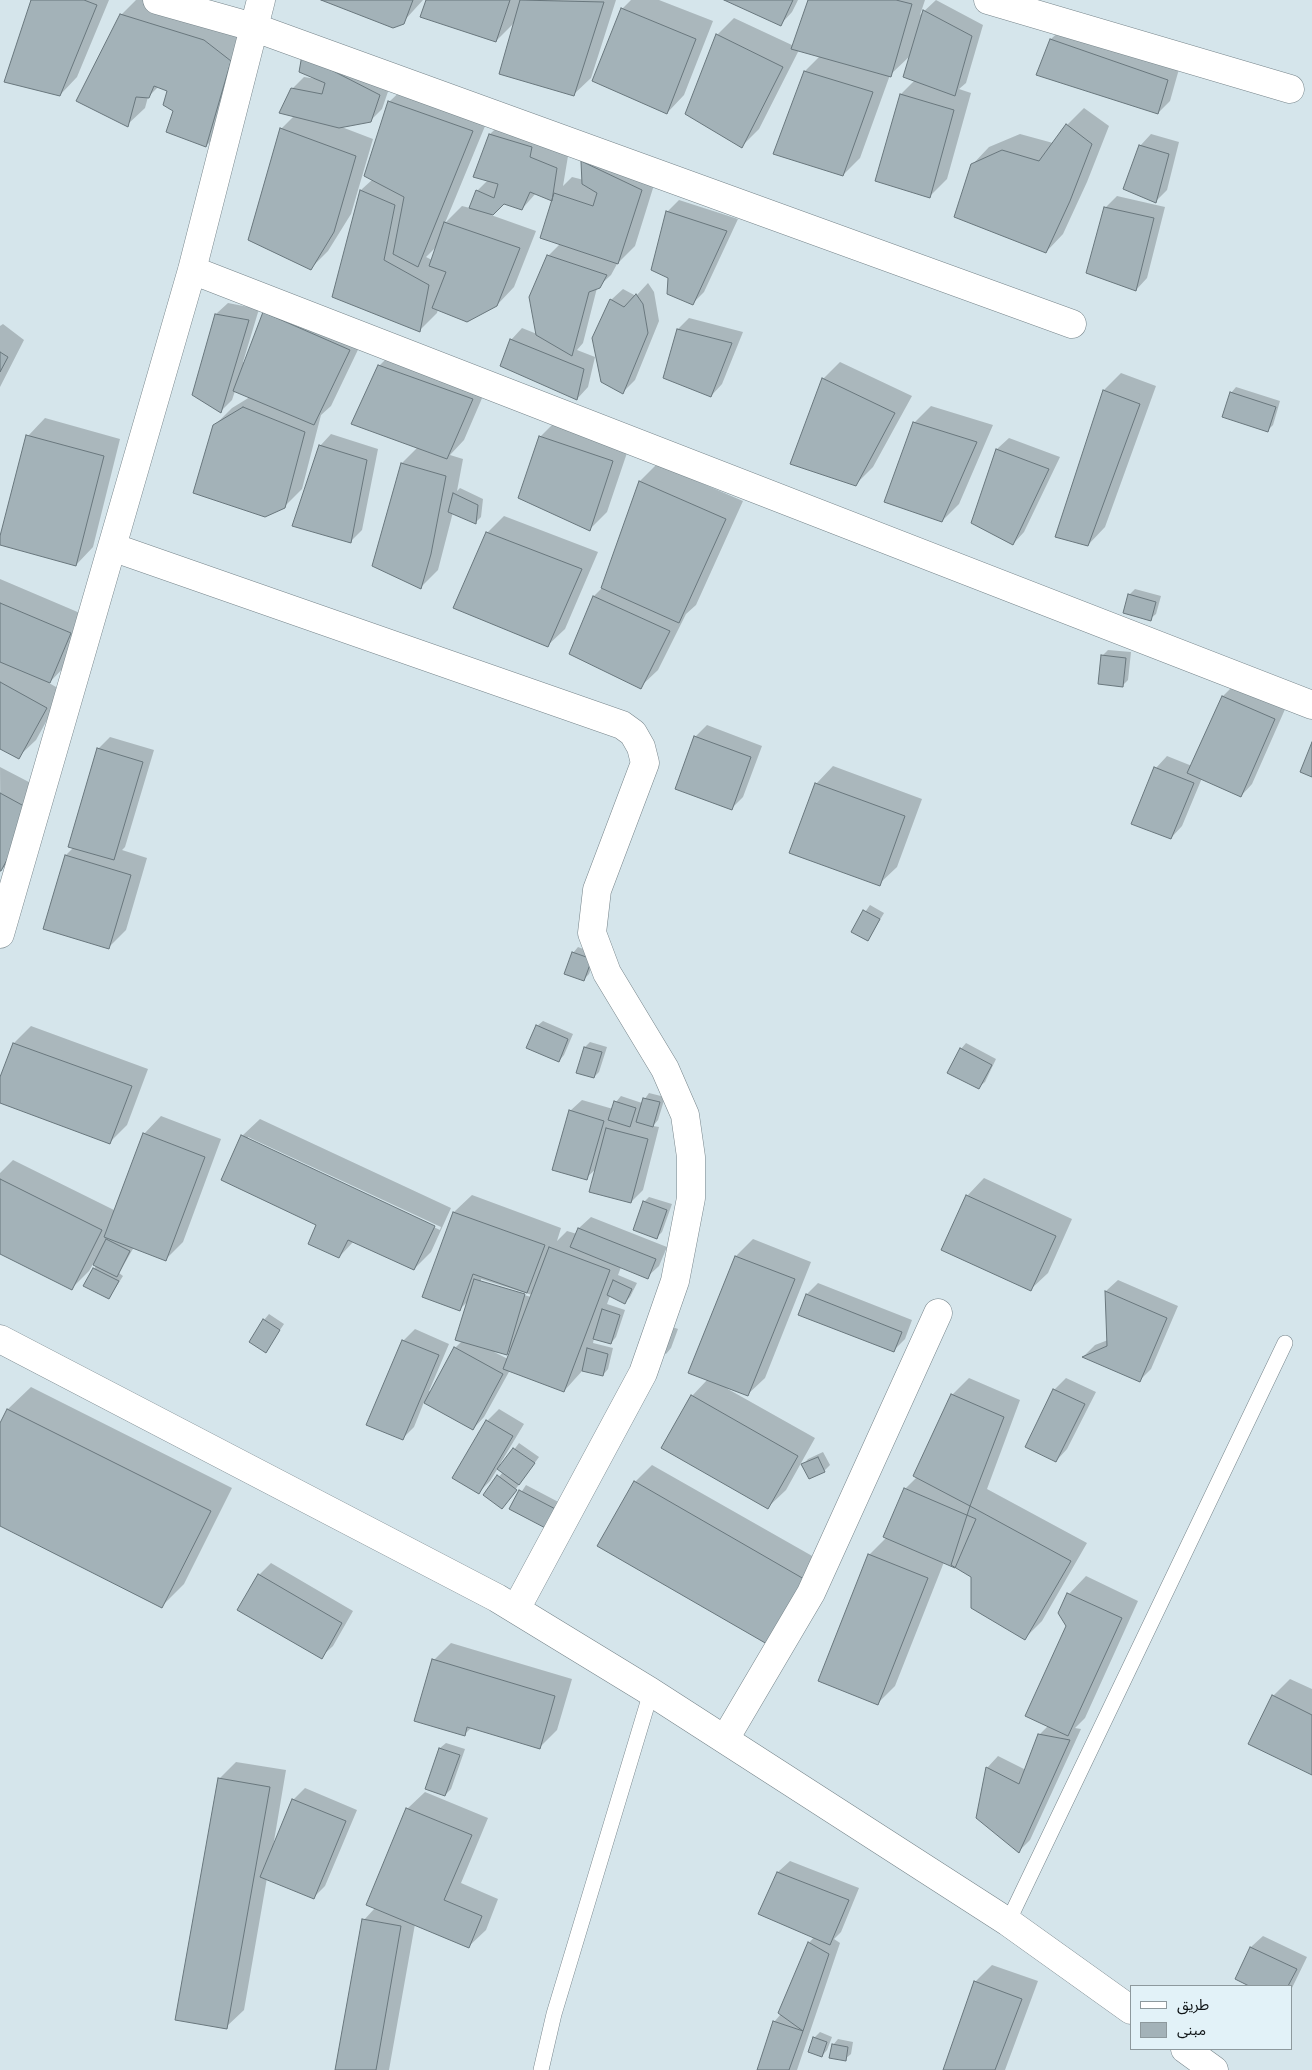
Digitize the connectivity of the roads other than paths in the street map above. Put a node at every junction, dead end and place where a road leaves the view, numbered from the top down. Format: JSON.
{"nodes":[{"id":1,"x":157,"y":0,"type":"edge"},
{"id":2,"x":261,"y":0,"type":"edge"},
{"id":3,"x":988,"y":0,"type":"edge"},
{"id":4,"x":253,"y":27,"type":"junction"},
{"id":5,"x":1290,"y":88,"type":"dead end"},
{"id":6,"x":192,"y":270,"type":"junction"},
{"id":7,"x":1072,"y":324,"type":"dead end"},
{"id":8,"x":112,"y":547,"type":"junction"},
{"id":9,"x":1312,"y":705,"type":"edge"},
{"id":10,"x":0,"y":934,"type":"edge"},
{"id":11,"x":938,"y":1313,"type":"dead end"},
{"id":12,"x":0,"y":1338,"type":"edge"},
{"id":13,"x":1285,"y":1343,"type":"dead end"},
{"id":14,"x":516,"y":1609,"type":"junction"},
{"id":15,"x":651,"y":1692,"type":"junction"},
{"id":16,"x":725,"y":1739,"type":"junction"},
{"id":17,"x":1008,"y":1922,"type":"junction"},
{"id":18,"x":1130,"y":2009,"type":"edge"},
{"id":19,"x":1186,"y":2050,"type":"edge"},
{"id":20,"x":541,"y":2070,"type":"edge"},
{"id":21,"x":1214,"y":2070,"type":"edge"}],
"edges":[{"from":1,"to":4,"type":"street"},
{"from":2,"to":4,"type":"street"},
{"from":3,"to":5,"type":"street"},
{"from":4,"to":6,"type":"street"},
{"from":4,"to":7,"type":"street"},
{"from":6,"to":8,"type":"street"},
{"from":6,"to":9,"type":"street"},
{"from":8,"to":10,"type":"street"},
{"from":8,"to":14,"type":"street"},
{"from":11,"to":16,"type":"street"},
{"from":12,"to":14,"type":"street"},
{"from":13,"to":17,"type":"lane"},
{"from":14,"to":15,"type":"street"},
{"from":15,"to":16,"type":"street"},
{"from":15,"to":20,"type":"lane"},
{"from":16,"to":17,"type":"street"},
{"from":17,"to":18,"type":"street"},
{"from":19,"to":21,"type":"street"}]}
